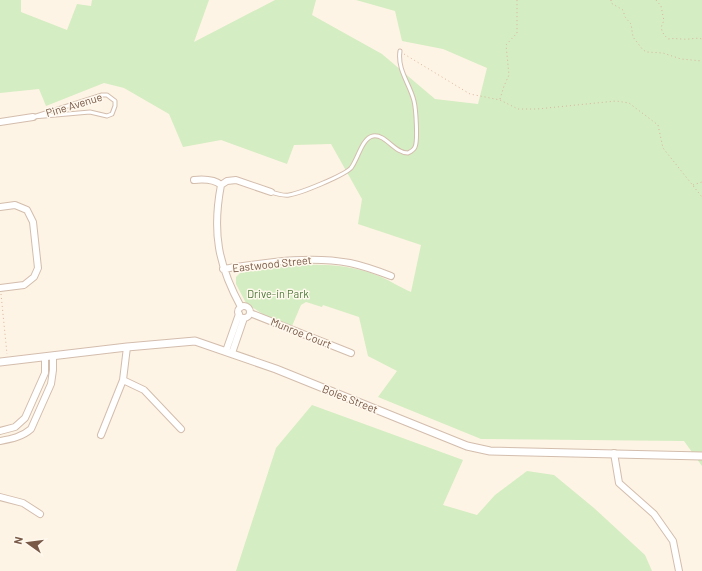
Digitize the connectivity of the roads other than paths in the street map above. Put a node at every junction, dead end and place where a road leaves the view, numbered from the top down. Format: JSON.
{"nodes":[{"id":1,"x":400,"y":51,"type":"road end"},
{"id":2,"x":34,"y":117,"type":"junction"},
{"id":3,"x":0,"y":122,"type":"edge"},
{"id":4,"x":194,"y":180,"type":"dead end"},
{"id":5,"x":221,"y":185,"type":"junction"},
{"id":6,"x":271,"y":192,"type":"joint"},
{"id":7,"x":0,"y":207,"type":"edge"},
{"id":8,"x":223,"y":269,"type":"junction"},
{"id":9,"x":391,"y":276,"type":"dead end"},
{"id":10,"x":0,"y":288,"type":"edge"},
{"id":11,"x":241,"y":307,"type":"junction"},
{"id":12,"x":250,"y":313,"type":"junction"},
{"id":13,"x":241,"y":316,"type":"junction"},
{"id":14,"x":127,"y":347,"type":"junction"},
{"id":15,"x":229,"y":352,"type":"junction"},
{"id":16,"x":351,"y":353,"type":"dead end"},
{"id":17,"x":52,"y":356,"type":"junction"},
{"id":18,"x":45,"y":357,"type":"junction"},
{"id":19,"x":0,"y":362,"type":"edge"},
{"id":20,"x":123,"y":380,"type":"junction"},
{"id":21,"x":181,"y":429,"type":"dead end"},
{"id":22,"x":0,"y":431,"type":"edge"},
{"id":23,"x":101,"y":435,"type":"dead end"},
{"id":24,"x":0,"y":441,"type":"edge"},
{"id":25,"x":614,"y":454,"type":"junction"},
{"id":26,"x":702,"y":456,"type":"edge"},
{"id":27,"x":0,"y":497,"type":"edge"},
{"id":28,"x":40,"y":514,"type":"dead end"},
{"id":29,"x":680,"y":571,"type":"edge"}],
"edges":[{"from":1,"to":6,"type":"lane"},
{"from":2,"to":2,"type":"lane","name":"Pine Avenue"},
{"from":2,"to":3,"type":"street","name":"Pine Avenue"},
{"from":4,"to":5,"type":"street"},
{"from":5,"to":6,"type":"street"},
{"from":5,"to":8,"type":"street"},
{"from":7,"to":10,"type":"street"},
{"from":8,"to":9,"type":"street","name":"Eastwood Street"},
{"from":8,"to":11,"type":"street"},
{"from":11,"to":12,"type":"street"},
{"from":11,"to":13,"type":"street"},
{"from":12,"to":13,"type":"street"},
{"from":12,"to":16,"type":"street","name":"Munroe Court"},
{"from":13,"to":15,"type":"street"},
{"from":14,"to":15,"type":"street","name":"Boles Street"},
{"from":14,"to":17,"type":"street","name":"Boles Street"},
{"from":14,"to":20,"type":"street"},
{"from":15,"to":25,"type":"street","name":"Boles Street"},
{"from":17,"to":18,"type":"street","name":"Boles Street"},
{"from":17,"to":24,"type":"street"},
{"from":18,"to":19,"type":"street","name":"Boles Street"},
{"from":18,"to":22,"type":"street"},
{"from":20,"to":21,"type":"street"},
{"from":20,"to":23,"type":"street"},
{"from":25,"to":26,"type":"street","name":"Boles Street"},
{"from":25,"to":29,"type":"street"},
{"from":27,"to":28,"type":"street"}]}
